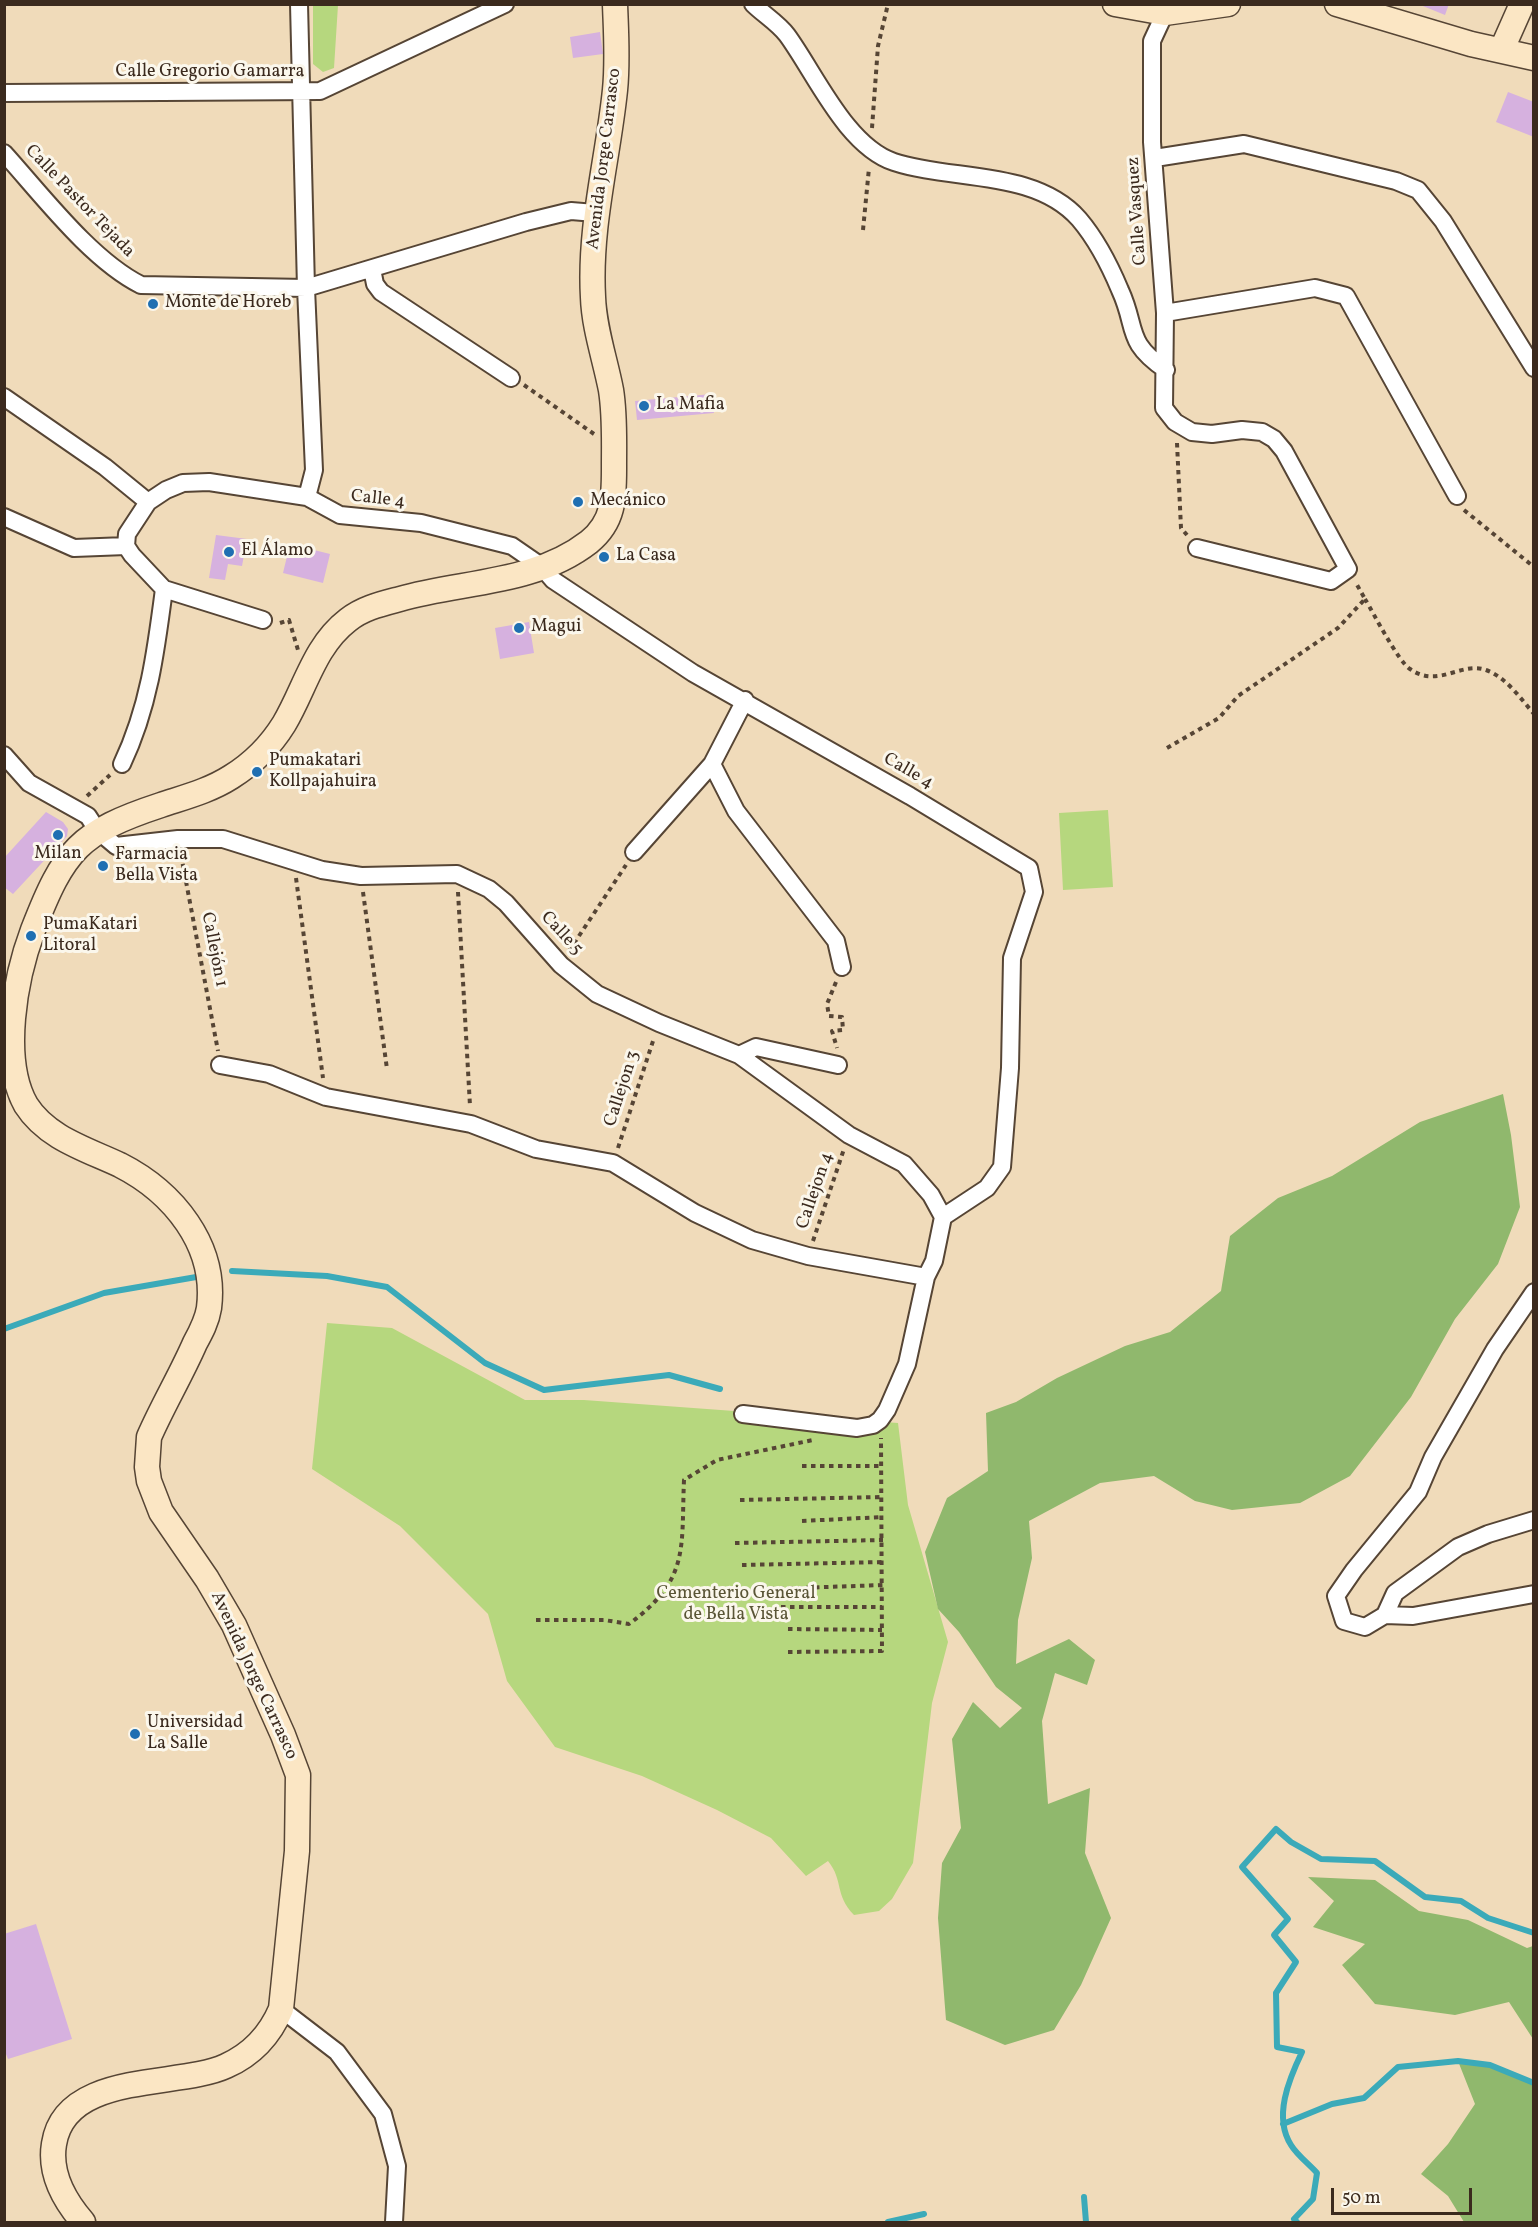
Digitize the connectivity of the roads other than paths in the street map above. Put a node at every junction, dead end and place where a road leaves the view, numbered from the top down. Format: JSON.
{"nodes":[{"id":1,"x":299,"y":4,"type":"edge"},
{"id":2,"x":505,"y":4,"type":"edge"},
{"id":3,"x":615,"y":4,"type":"edge"},
{"id":4,"x":753,"y":4,"type":"edge"},
{"id":5,"x":1115,"y":4,"type":"edge"},
{"id":6,"x":1228,"y":4,"type":"edge"},
{"id":7,"x":1337,"y":4,"type":"edge"},
{"id":8,"x":1522,"y":4,"type":"edge"},
{"id":9,"x":1165,"y":13,"type":"junction"},
{"id":10,"x":1502,"y":49,"type":"junction"},
{"id":11,"x":1533,"y":58,"type":"edge"},
{"id":12,"x":301,"y":92,"type":"junction"},
{"id":13,"x":4,"y":93,"type":"edge"},
{"id":14,"x":4,"y":153,"type":"edge"},
{"id":15,"x":1155,"y":158,"type":"junction"},
{"id":16,"x":595,"y":213,"type":"junction"},
{"id":17,"x":372,"y":269,"type":"junction"},
{"id":18,"x":306,"y":288,"type":"junction"},
{"id":19,"x":1165,"y":313,"type":"junction"},
{"id":20,"x":1533,"y":369,"type":"edge"},
{"id":21,"x":1166,"y":370,"type":"junction"},
{"id":22,"x":518,"y":378,"type":"road end"},
{"id":23,"x":4,"y":397,"type":"edge"},
{"id":24,"x":1457,"y":496,"type":"road end"},
{"id":25,"x":307,"y":497,"type":"junction"},
{"id":26,"x":148,"y":502,"type":"junction"},
{"id":27,"x":4,"y":517,"type":"edge"},
{"id":28,"x":126,"y":546,"type":"junction"},
{"id":29,"x":1197,"y":548,"type":"road end"},
{"id":30,"x":541,"y":566,"type":"junction"},
{"id":31,"x":164,"y":589,"type":"junction"},
{"id":32,"x":263,"y":620,"type":"dead end"},
{"id":33,"x":745,"y":700,"type":"junction"},
{"id":34,"x":4,"y":755,"type":"edge"},
{"id":35,"x":122,"y":764,"type":"road end"},
{"id":36,"x":712,"y":764,"type":"junction"},
{"id":37,"x":98,"y":830,"type":"junction"},
{"id":38,"x":634,"y":852,"type":"road end"},
{"id":39,"x":842,"y":967,"type":"road end"},
{"id":40,"x":739,"y":1055,"type":"junction"},
{"id":41,"x":220,"y":1065,"type":"road end"},
{"id":42,"x":838,"y":1065,"type":"road end"},
{"id":43,"x":944,"y":1217,"type":"junction"},
{"id":44,"x":926,"y":1277,"type":"junction"},
{"id":45,"x":1533,"y":1292,"type":"edge"},
{"id":46,"x":742,"y":1414,"type":"dead end"},
{"id":47,"x":1533,"y":1520,"type":"edge"},
{"id":48,"x":1533,"y":1594,"type":"edge"},
{"id":49,"x":1385,"y":1615,"type":"junction"},
{"id":50,"x":281,"y":2008,"type":"junction"},
{"id":51,"x":83,"y":2223,"type":"edge"},
{"id":52,"x":394,"y":2223,"type":"edge"}],
"edges":[{"from":1,"to":12,"type":"street"},
{"from":2,"to":12,"type":"street","name":"Calle Gregorio Gamarra"},
{"from":3,"to":16,"type":"main road","name":"Avenida Jorge Carrasco"},
{"from":4,"to":21,"type":"street"},
{"from":5,"to":9,"type":"main road"},
{"from":6,"to":9,"type":"main road"},
{"from":7,"to":10,"type":"main road"},
{"from":8,"to":10,"type":"main road"},
{"from":9,"to":15,"type":"street","name":"Calle Vasquez"},
{"from":10,"to":11,"type":"main road"},
{"from":12,"to":13,"type":"street","name":"Calle Gregorio Gamarra"},
{"from":12,"to":18,"type":"street"},
{"from":14,"to":18,"type":"street","name":"Calle Pastor Tejada"},
{"from":15,"to":19,"type":"street","name":"Calle Vasquez"},
{"from":15,"to":20,"type":"street"},
{"from":16,"to":17,"type":"street","name":"Calle Pastor Tejada"},
{"from":16,"to":30,"type":"main road","name":"Avenida Jorge Carrasco"},
{"from":17,"to":18,"type":"street","name":"Calle Pastor Tejada"},
{"from":17,"to":22,"type":"street"},
{"from":18,"to":25,"type":"street"},
{"from":19,"to":21,"type":"street","name":"Calle Vasquez"},
{"from":19,"to":24,"type":"street"},
{"from":21,"to":29,"type":"street","name":"Calle Vasquez"},
{"from":23,"to":26,"type":"street"},
{"from":25,"to":26,"type":"street","name":"Calle 4"},
{"from":25,"to":30,"type":"street","name":"Calle 4"},
{"from":26,"to":28,"type":"street","name":"Calle 4"},
{"from":27,"to":28,"type":"street"},
{"from":28,"to":31,"type":"street"},
{"from":30,"to":33,"type":"street","name":"Calle 4"},
{"from":30,"to":37,"type":"main road","name":"Avenida Jorge Carrasco"},
{"from":31,"to":32,"type":"street"},
{"from":31,"to":35,"type":"street"},
{"from":33,"to":36,"type":"street"},
{"from":33,"to":43,"type":"street","name":"Calle 4"},
{"from":34,"to":37,"type":"street","name":"Calle 5"},
{"from":36,"to":38,"type":"street"},
{"from":36,"to":39,"type":"street"},
{"from":37,"to":40,"type":"street","name":"Calle 5"},
{"from":37,"to":50,"type":"main road","name":"Avenida Jorge Carrasco"},
{"from":40,"to":42,"type":"street"},
{"from":40,"to":43,"type":"street","name":"Calle 5"},
{"from":41,"to":44,"type":"street"},
{"from":43,"to":44,"type":"street"},
{"from":44,"to":46,"type":"street"},
{"from":45,"to":49,"type":"street"},
{"from":47,"to":49,"type":"street"},
{"from":48,"to":49,"type":"street"},
{"from":50,"to":51,"type":"main road","name":"Avenida Jorge Carrasco"},
{"from":50,"to":52,"type":"street"}]}
